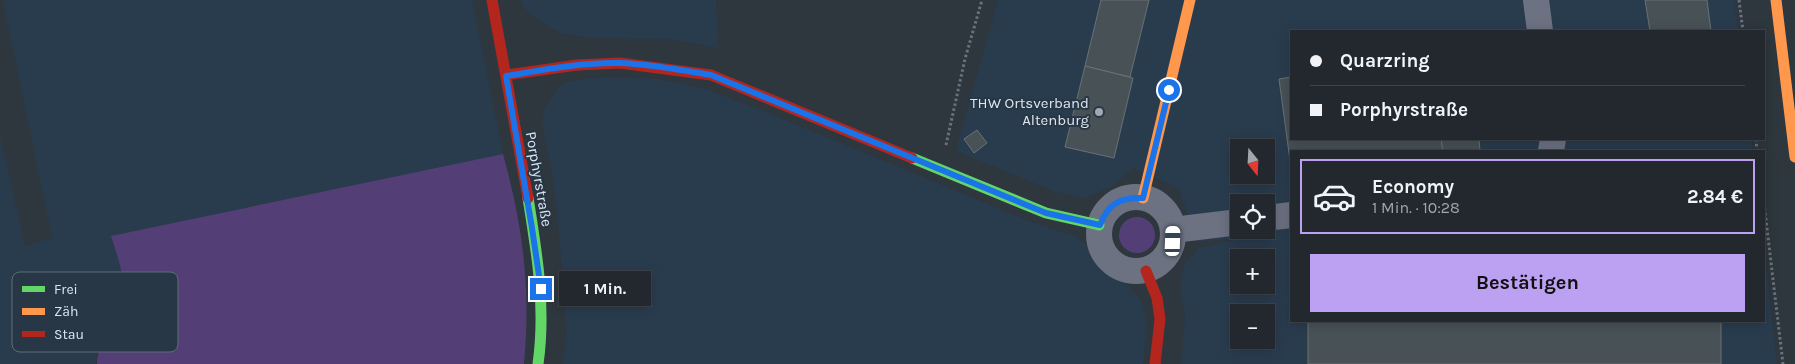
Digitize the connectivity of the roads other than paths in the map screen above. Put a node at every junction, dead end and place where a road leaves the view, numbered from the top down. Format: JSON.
{"nodes":[{"id":1,"x":492,"y":0,"type":"edge"},
{"id":2,"x":1190,"y":0,"type":"edge"},
{"id":3,"x":1536,"y":0,"type":"edge"},
{"id":4,"x":1776,"y":0,"type":"edge"},
{"id":5,"x":1540,"y":30,"type":"edge"},
{"id":6,"x":506,"y":76,"type":"junction"},
{"id":7,"x":1795,"y":157,"type":"edge"},
{"id":8,"x":1143,"y":198,"type":"junction"},
{"id":9,"x":1290,"y":215,"type":"edge"},
{"id":10,"x":1275,"y":217,"type":"edge"},
{"id":11,"x":1230,"y":223,"type":"edge"},
{"id":12,"x":1100,"y":225,"type":"junction"},
{"id":13,"x":1174,"y":230,"type":"junction"},
{"id":14,"x":1146,"y":271,"type":"junction"},
{"id":15,"x":538,"y":364,"type":"edge"},
{"id":16,"x":1155,"y":364,"type":"edge"}],
"edges":[{"from":1,"to":6,"type":"street","name":"Porphyrstraße"},
{"from":2,"to":8,"type":"street"},
{"from":3,"to":5,"type":"street"},
{"from":4,"to":7,"type":"street"},
{"from":6,"to":12,"type":"street"},
{"from":6,"to":15,"type":"street","name":"Porphyrstraße"},
{"from":8,"to":12,"type":"street"},
{"from":8,"to":13,"type":"street"},
{"from":9,"to":10,"type":"street"},
{"from":11,"to":13,"type":"street"},
{"from":12,"to":14,"type":"street"},
{"from":13,"to":14,"type":"street"},
{"from":14,"to":16,"type":"street"}]}
